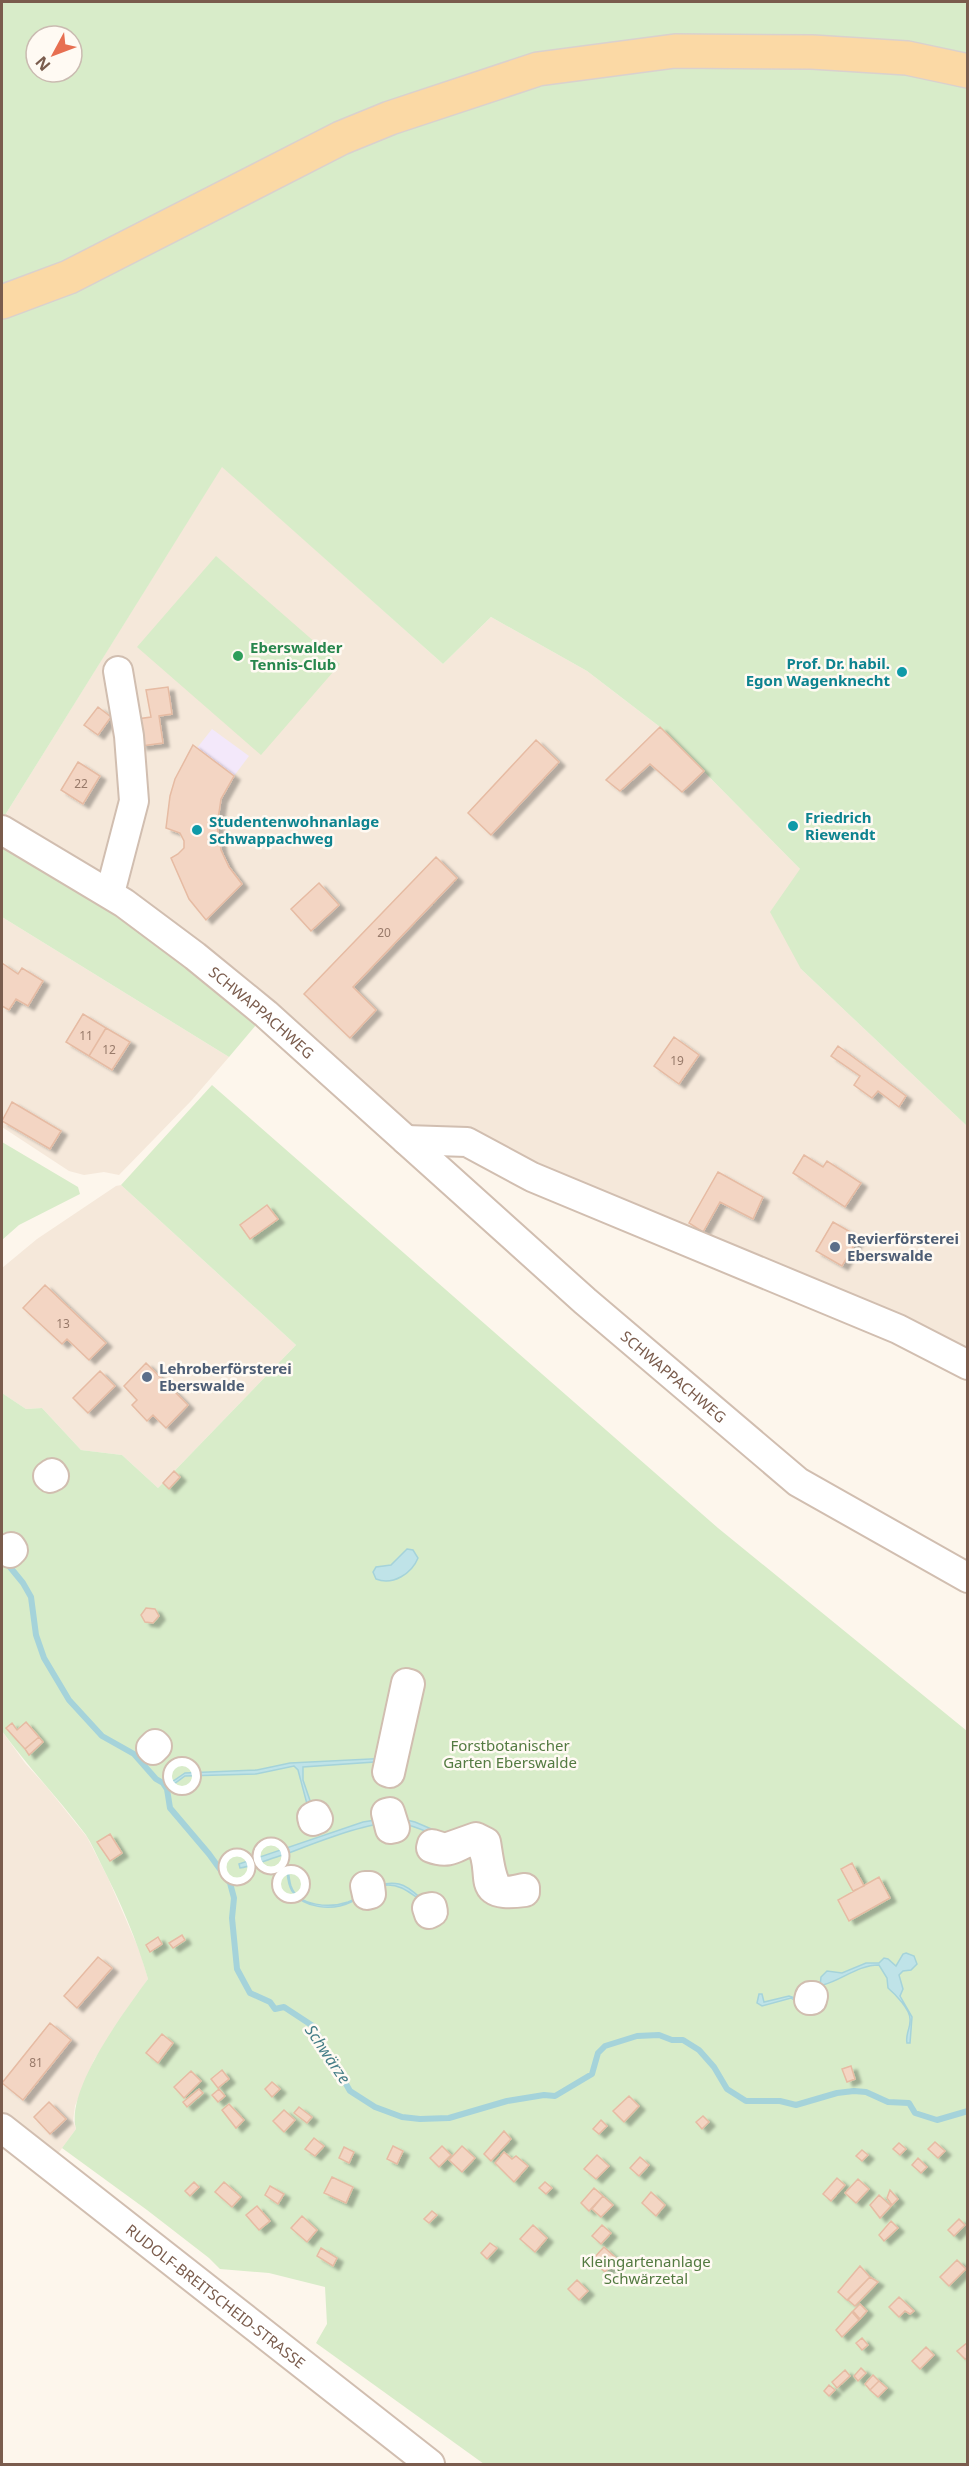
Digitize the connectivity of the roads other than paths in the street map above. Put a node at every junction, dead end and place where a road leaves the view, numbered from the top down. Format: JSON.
{"nodes":[{"id":1,"x":968,"y":71,"type":"edge"},
{"id":2,"x":2,"y":302,"type":"edge"},
{"id":3,"x":118,"y":671,"type":"dead end"},
{"id":4,"x":2,"y":830,"type":"edge"},
{"id":5,"x":110,"y":893,"type":"junction"},
{"id":6,"x":406,"y":1140,"type":"junction"},
{"id":7,"x":968,"y":1365,"type":"edge"},
{"id":8,"x":968,"y":1578,"type":"edge"},
{"id":9,"x":2,"y":2128,"type":"edge"},
{"id":10,"x":430,"y":2464,"type":"edge"}],
"edges":[{"from":1,"to":2,"type":"main road"},
{"from":3,"to":5,"type":"street"},
{"from":4,"to":5,"type":"street","name":"SCHWAPPACHWEG"},
{"from":5,"to":6,"type":"street","name":"SCHWAPPACHWEG"},
{"from":6,"to":7,"type":"street"},
{"from":6,"to":8,"type":"street","name":"SCHWAPPACHWEG"},
{"from":9,"to":10,"type":"street","name":"RUDOLF-BREITSCHEID-STRASSE"}]}
